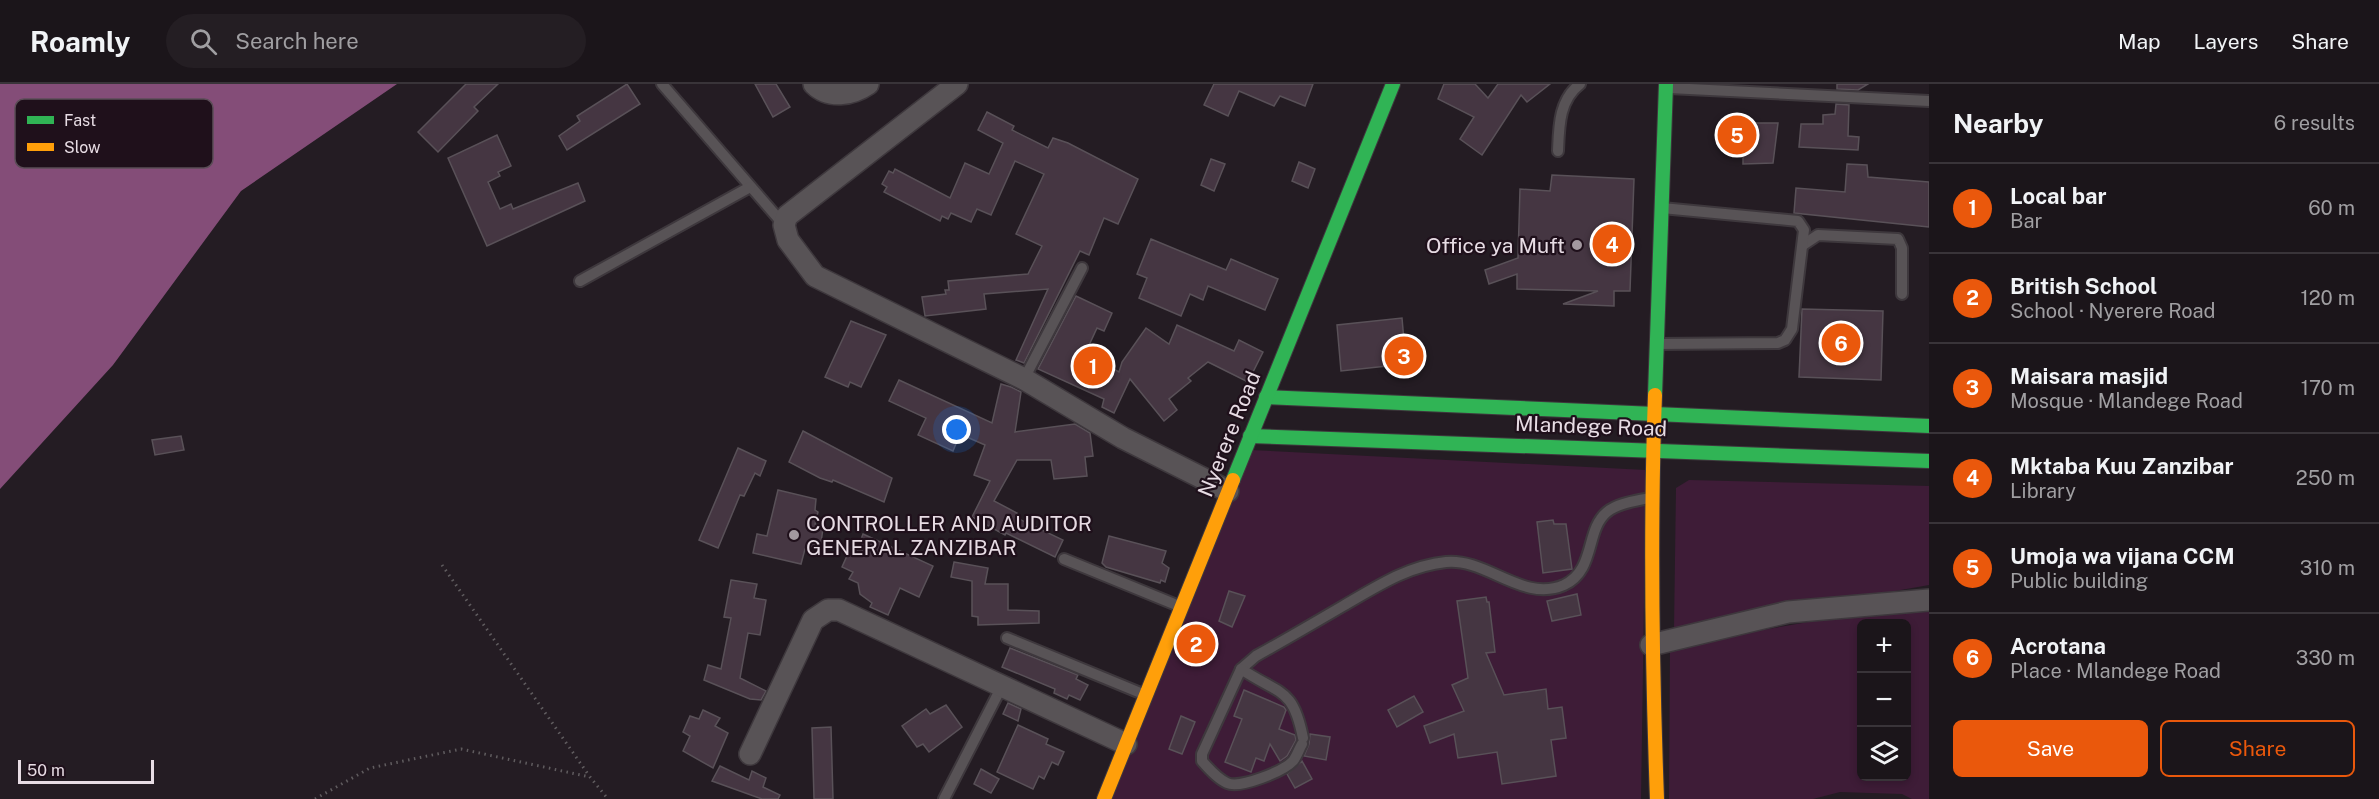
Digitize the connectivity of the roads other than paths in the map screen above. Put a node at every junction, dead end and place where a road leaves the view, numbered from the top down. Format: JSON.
{"nodes":[{"id":1,"x":662,"y":84,"type":"edge"},
{"id":2,"x":814,"y":84,"type":"edge"},
{"id":3,"x":868,"y":84,"type":"edge"},
{"id":4,"x":957,"y":84,"type":"edge"},
{"id":5,"x":1393,"y":84,"type":"edge"},
{"id":6,"x":1580,"y":84,"type":"edge"},
{"id":7,"x":1666,"y":86,"type":"edge"},
{"id":8,"x":1929,"y":101,"type":"edge"},
{"id":9,"x":1558,"y":152,"type":"dead end"},
{"id":10,"x":750,"y":188,"type":"junction"},
{"id":11,"x":1662,"y":208,"type":"junction"},
{"id":12,"x":784,"y":225,"type":"junction"},
{"id":13,"x":1803,"y":245,"type":"junction"},
{"id":14,"x":1082,"y":268,"type":"dead end"},
{"id":15,"x":580,"y":281,"type":"dead end"},
{"id":16,"x":1902,"y":294,"type":"dead end"},
{"id":17,"x":1656,"y":344,"type":"junction"},
{"id":18,"x":1024,"y":379,"type":"junction"},
{"id":19,"x":1266,"y":397,"type":"junction"},
{"id":20,"x":1653,"y":413,"type":"junction"},
{"id":21,"x":1929,"y":426,"type":"edge"},
{"id":22,"x":1250,"y":436,"type":"junction"},
{"id":23,"x":1653,"y":450,"type":"junction"},
{"id":24,"x":1929,"y":461,"type":"edge"},
{"id":25,"x":1228,"y":491,"type":"junction"},
{"id":26,"x":1651,"y":497,"type":"junction"},
{"id":27,"x":1064,"y":559,"type":"dead end"},
{"id":28,"x":1929,"y":600,"type":"edge"},
{"id":29,"x":1182,"y":607,"type":"junction"},
{"id":30,"x":1007,"y":638,"type":"dead end"},
{"id":31,"x":1651,"y":645,"type":"junction"},
{"id":32,"x":1242,"y":669,"type":"junction"},
{"id":33,"x":1001,"y":688,"type":"junction"},
{"id":34,"x":1146,"y":696,"type":"junction"},
{"id":35,"x":1126,"y":744,"type":"junction"},
{"id":36,"x":750,"y":754,"type":"dead end"},
{"id":37,"x":944,"y":799,"type":"edge"},
{"id":38,"x":1104,"y":799,"type":"edge"},
{"id":39,"x":1657,"y":799,"type":"edge"}],
"edges":[{"from":1,"to":10,"type":"lane"},
{"from":2,"to":3,"type":"street"},
{"from":4,"to":12,"type":"street"},
{"from":5,"to":19,"type":"main road","name":"Nyerere Road"},
{"from":6,"to":9,"type":"lane"},
{"from":7,"to":8,"type":"lane"},
{"from":7,"to":11,"type":"main road"},
{"from":10,"to":12,"type":"lane"},
{"from":10,"to":15,"type":"lane"},
{"from":11,"to":13,"type":"lane"},
{"from":11,"to":17,"type":"main road"},
{"from":12,"to":18,"type":"street"},
{"from":13,"to":16,"type":"lane"},
{"from":13,"to":17,"type":"lane"},
{"from":14,"to":18,"type":"lane"},
{"from":17,"to":20,"type":"main road"},
{"from":18,"to":25,"type":"street"},
{"from":19,"to":20,"type":"main road","name":"Mlandege Road"},
{"from":19,"to":22,"type":"main road","name":"Nyerere Road"},
{"from":20,"to":21,"type":"main road","name":"Mlandege Road"},
{"from":20,"to":23,"type":"main road"},
{"from":22,"to":23,"type":"main road","name":"Mlandege Road"},
{"from":22,"to":25,"type":"main road","name":"Nyerere Road"},
{"from":23,"to":24,"type":"main road","name":"Mlandege Road"},
{"from":23,"to":26,"type":"main road"},
{"from":25,"to":29,"type":"main road","name":"Nyerere Road"},
{"from":26,"to":31,"type":"main road"},
{"from":26,"to":32,"type":"lane"},
{"from":27,"to":29,"type":"lane"},
{"from":28,"to":31,"type":"street"},
{"from":29,"to":34,"type":"main road","name":"Nyerere Road"},
{"from":30,"to":34,"type":"lane"},
{"from":31,"to":39,"type":"main road"},
{"from":32,"to":32,"type":"lane"},
{"from":33,"to":35,"type":"street"},
{"from":33,"to":36,"type":"street"},
{"from":33,"to":37,"type":"lane"},
{"from":34,"to":35,"type":"main road","name":"Nyerere Road"},
{"from":35,"to":38,"type":"main road","name":"Nyerere Road"}]}
